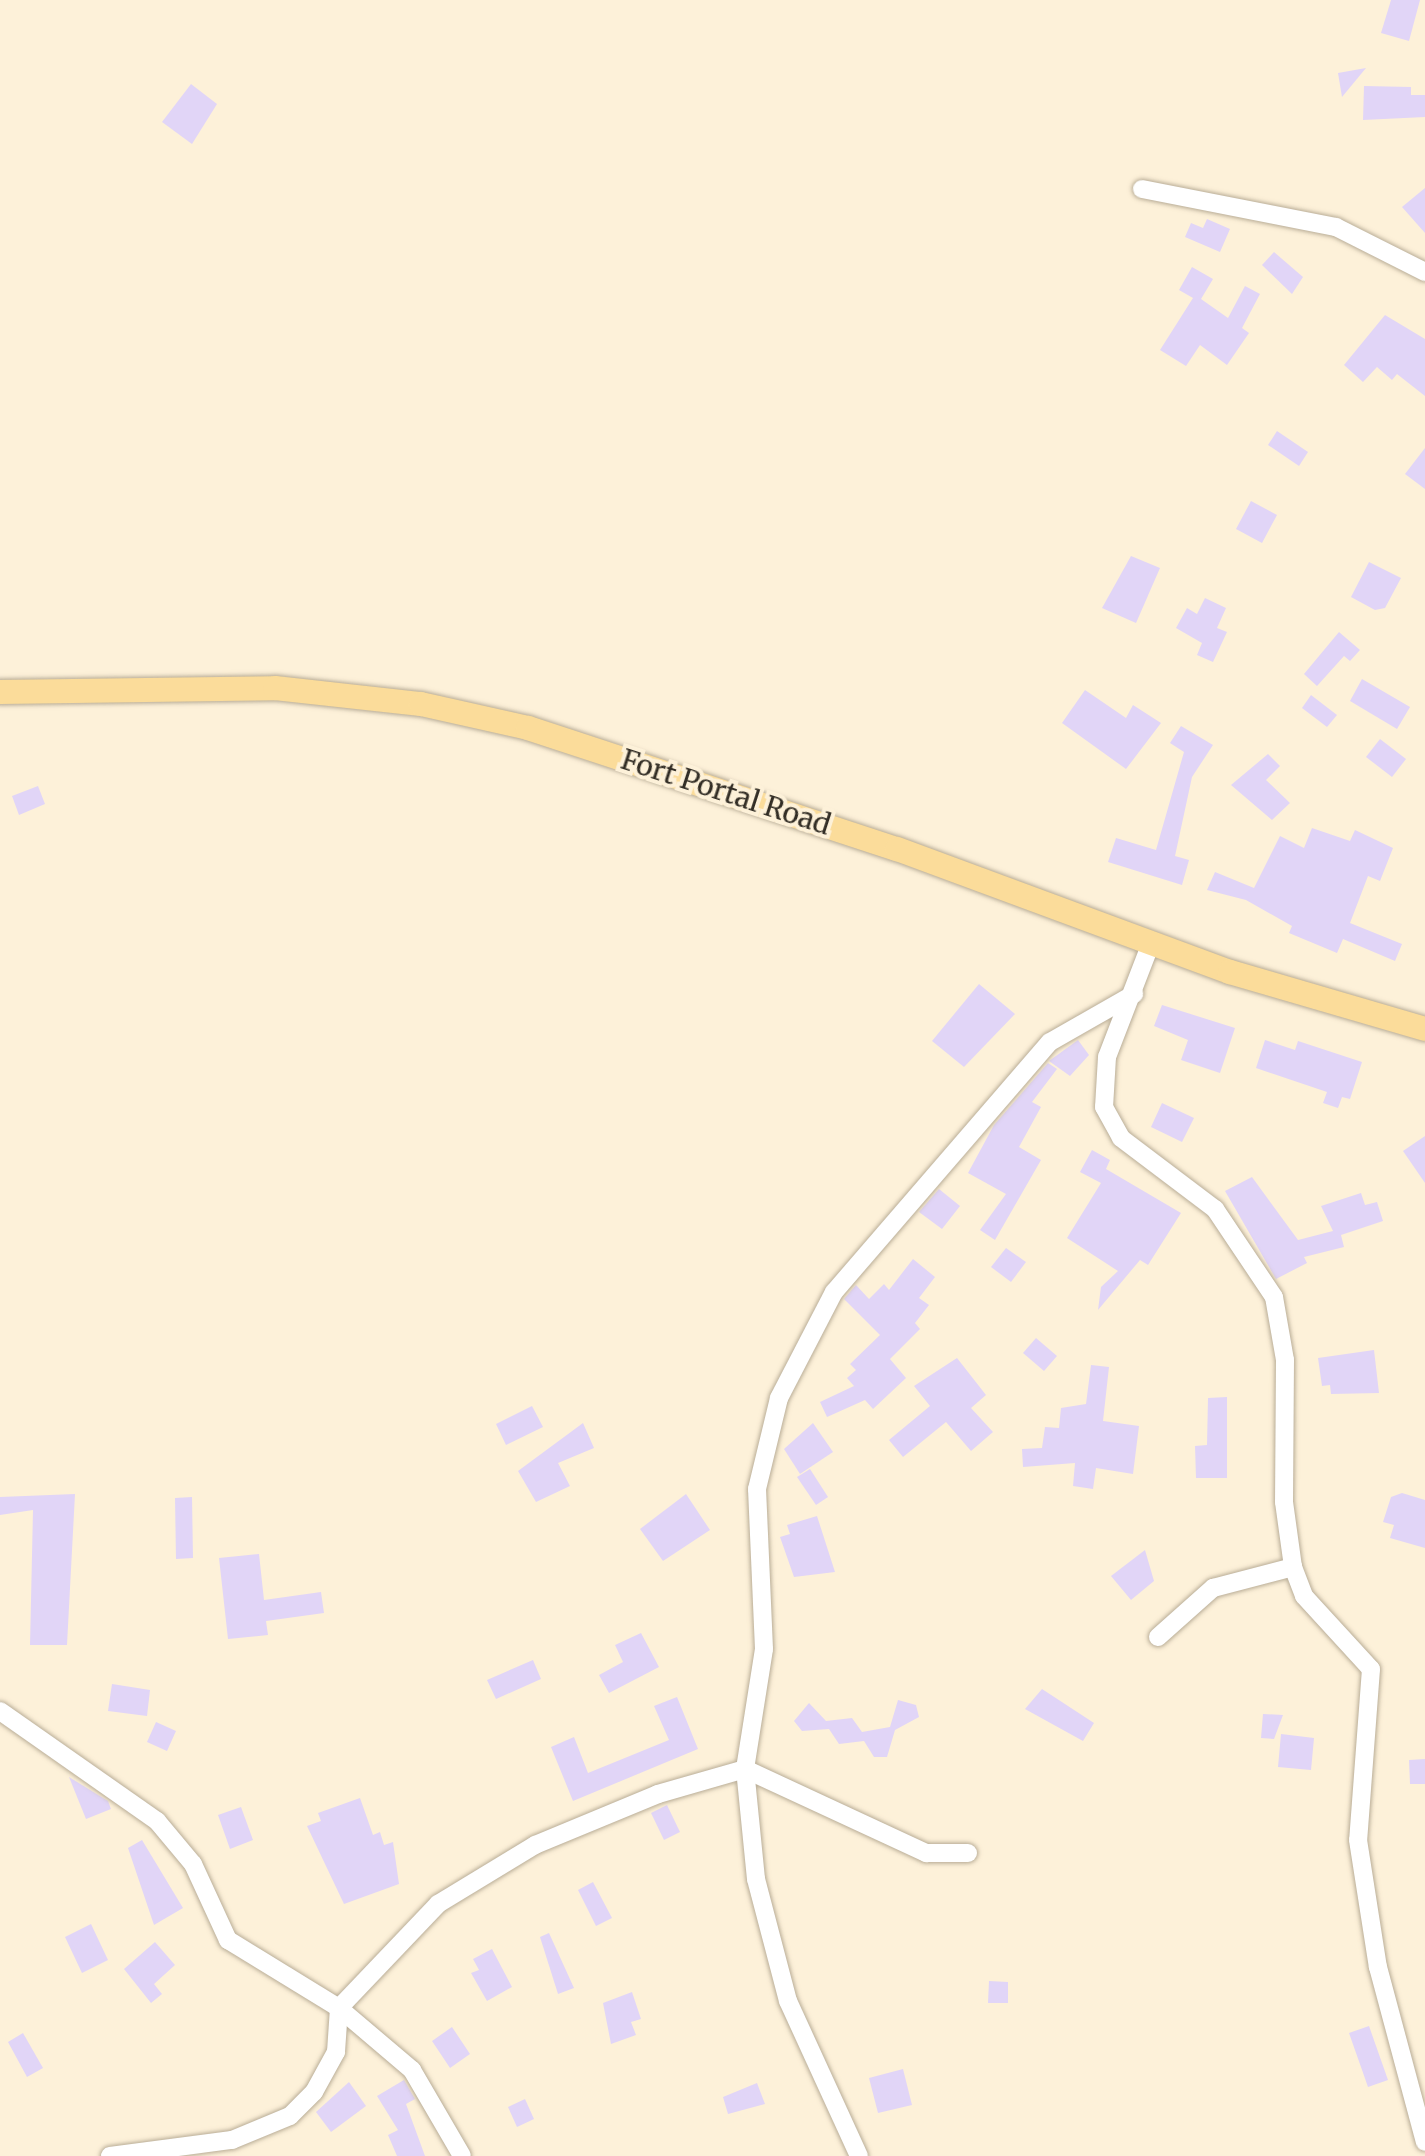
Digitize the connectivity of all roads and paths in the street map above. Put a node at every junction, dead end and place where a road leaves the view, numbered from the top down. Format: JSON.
{"nodes":[{"id":1,"x":1142,"y":189,"type":"dead end"},
{"id":2,"x":1425,"y":272,"type":"edge"},
{"id":3,"x":0,"y":692,"type":"edge"},
{"id":4,"x":1151,"y":943,"type":"junction"},
{"id":5,"x":1134,"y":994,"type":"junction"},
{"id":6,"x":1425,"y":1029,"type":"edge"},
{"id":7,"x":1293,"y":1567,"type":"junction"},
{"id":8,"x":1158,"y":1637,"type":"dead end"},
{"id":9,"x":2,"y":1714,"type":"edge"},
{"id":10,"x":745,"y":1769,"type":"junction"},
{"id":11,"x":968,"y":1853,"type":"dead end"},
{"id":12,"x":339,"y":2008,"type":"junction"},
{"id":13,"x":1425,"y":2142,"type":"edge"},
{"id":14,"x":110,"y":2156,"type":"edge"},
{"id":15,"x":462,"y":2156,"type":"edge"},
{"id":16,"x":859,"y":2156,"type":"edge"}],
"edges":[{"from":1,"to":2,"type":"street"},
{"from":3,"to":4,"type":"main road","name":"Fort Portal Road"},
{"from":4,"to":5,"type":"street"},
{"from":4,"to":6,"type":"main road","name":"Fort Portal Road"},
{"from":5,"to":7,"type":"street"},
{"from":5,"to":10,"type":"street"},
{"from":7,"to":8,"type":"street"},
{"from":7,"to":13,"type":"street"},
{"from":9,"to":12,"type":"street"},
{"from":10,"to":11,"type":"street"},
{"from":10,"to":12,"type":"street"},
{"from":10,"to":16,"type":"street"},
{"from":12,"to":14,"type":"street"},
{"from":12,"to":15,"type":"street"}]}
